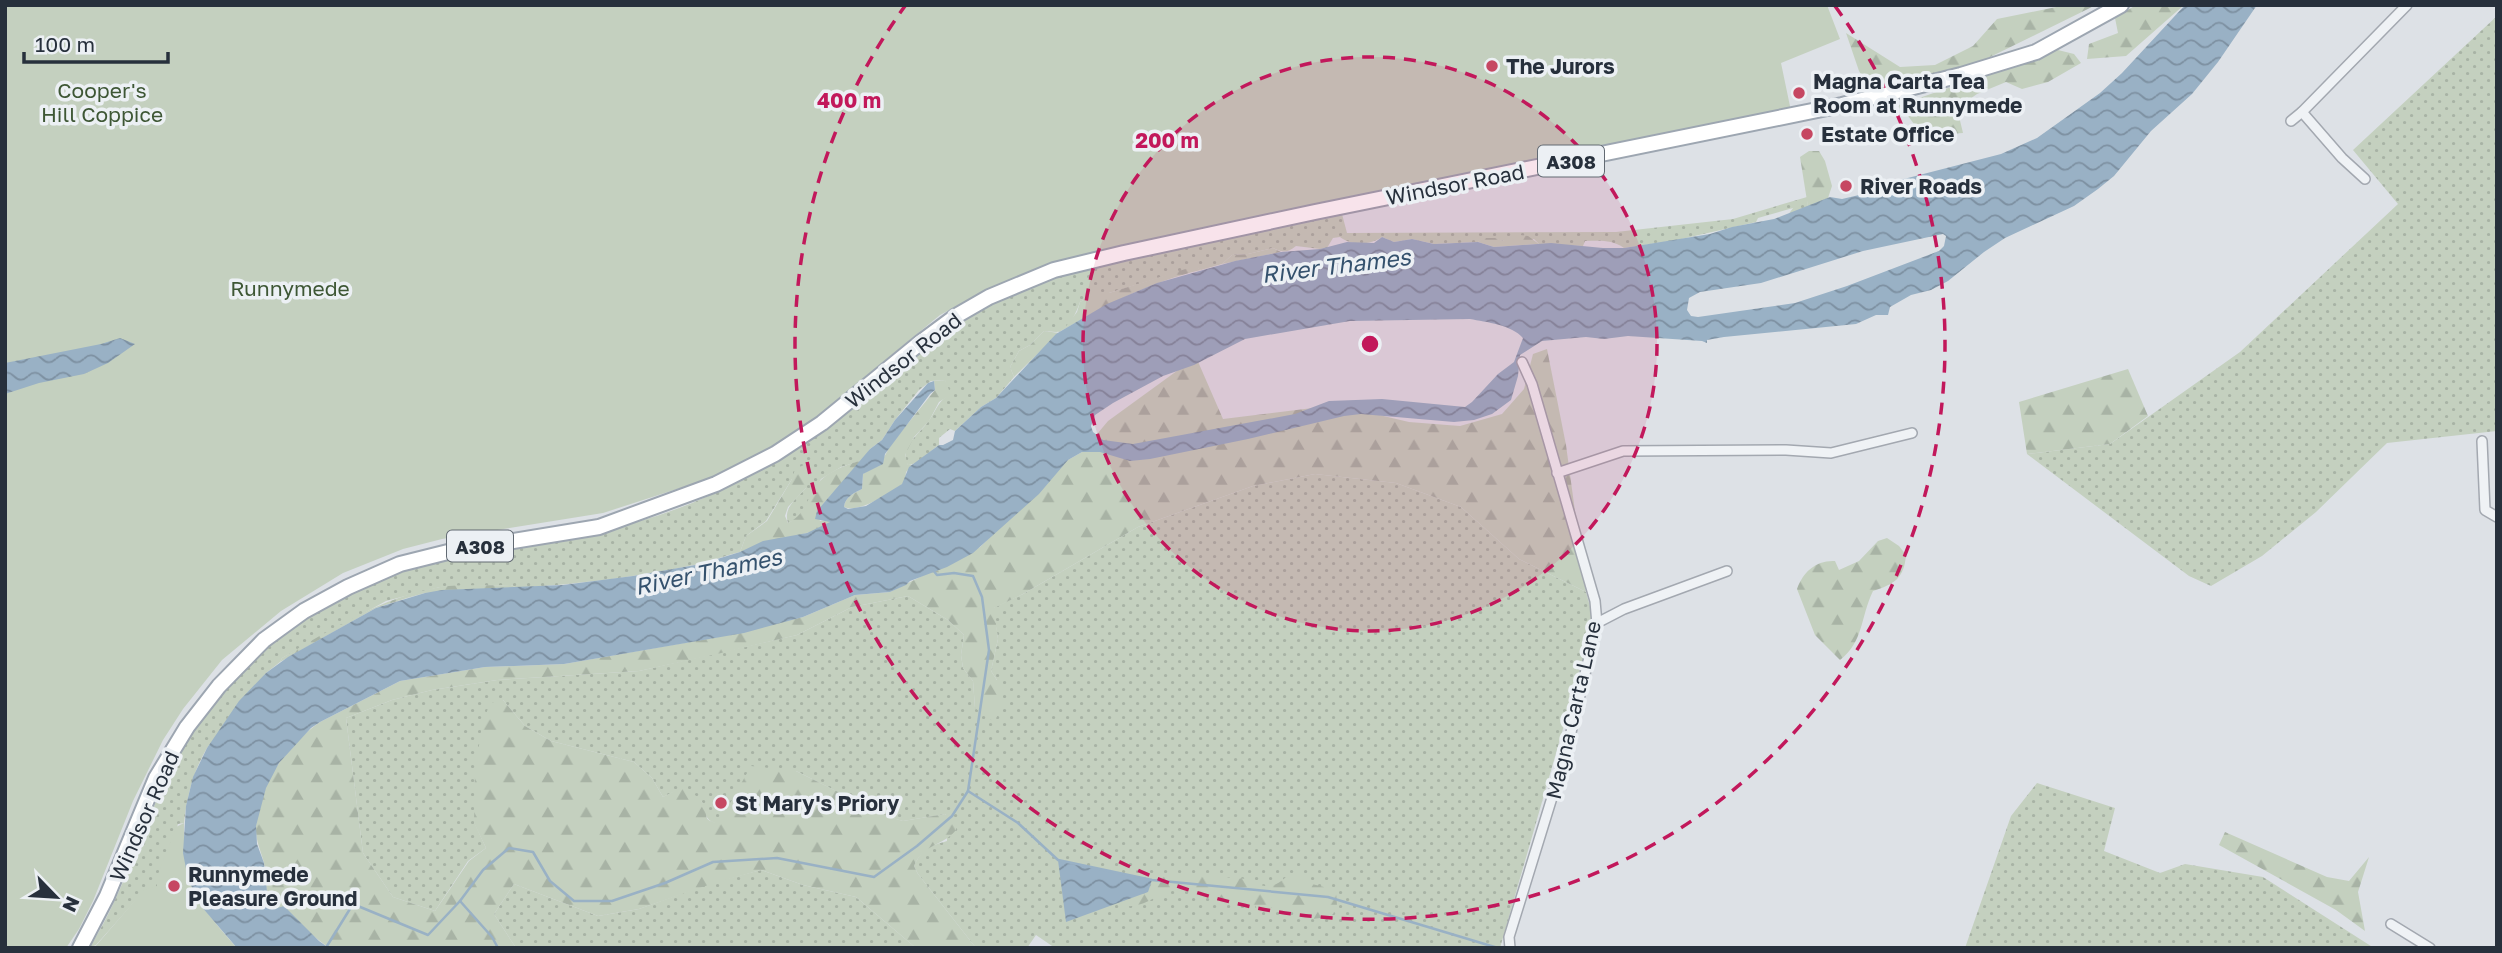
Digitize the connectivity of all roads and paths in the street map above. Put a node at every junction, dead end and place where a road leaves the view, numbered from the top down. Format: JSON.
{"nodes":[{"id":1,"x":2121,"y":5,"type":"edge"},
{"id":2,"x":2407,"y":5,"type":"edge"},
{"id":3,"x":2302,"y":112,"type":"junction"},
{"id":4,"x":2291,"y":121,"type":"dead end"},
{"id":5,"x":2365,"y":179,"type":"dead end"},
{"id":6,"x":1522,"y":362,"type":"dead end"},
{"id":7,"x":1912,"y":433,"type":"dead end"},
{"id":8,"x":2482,"y":441,"type":"dead end"},
{"id":9,"x":1557,"y":473,"type":"junction"},
{"id":10,"x":2497,"y":517,"type":"edge"},
{"id":11,"x":1727,"y":571,"type":"dead end"},
{"id":12,"x":1597,"y":623,"type":"junction"},
{"id":13,"x":2390,"y":924,"type":"dead end"},
{"id":14,"x":80,"y":948,"type":"edge"},
{"id":15,"x":1510,"y":948,"type":"edge"},
{"id":16,"x":2430,"y":948,"type":"edge"}],
"edges":[{"from":1,"to":14,"type":"main road","name":"Windsor Road","number":"A308"},
{"from":2,"to":3,"type":"street"},
{"from":3,"to":4,"type":"street"},
{"from":3,"to":5,"type":"street"},
{"from":6,"to":9,"type":"street","name":"Magna Carta Lane"},
{"from":7,"to":9,"type":"street"},
{"from":8,"to":10,"type":"street"},
{"from":9,"to":12,"type":"street","name":"Magna Carta Lane"},
{"from":11,"to":12,"type":"street"},
{"from":12,"to":15,"type":"street","name":"Magna Carta Lane"},
{"from":13,"to":16,"type":"street"}]}
